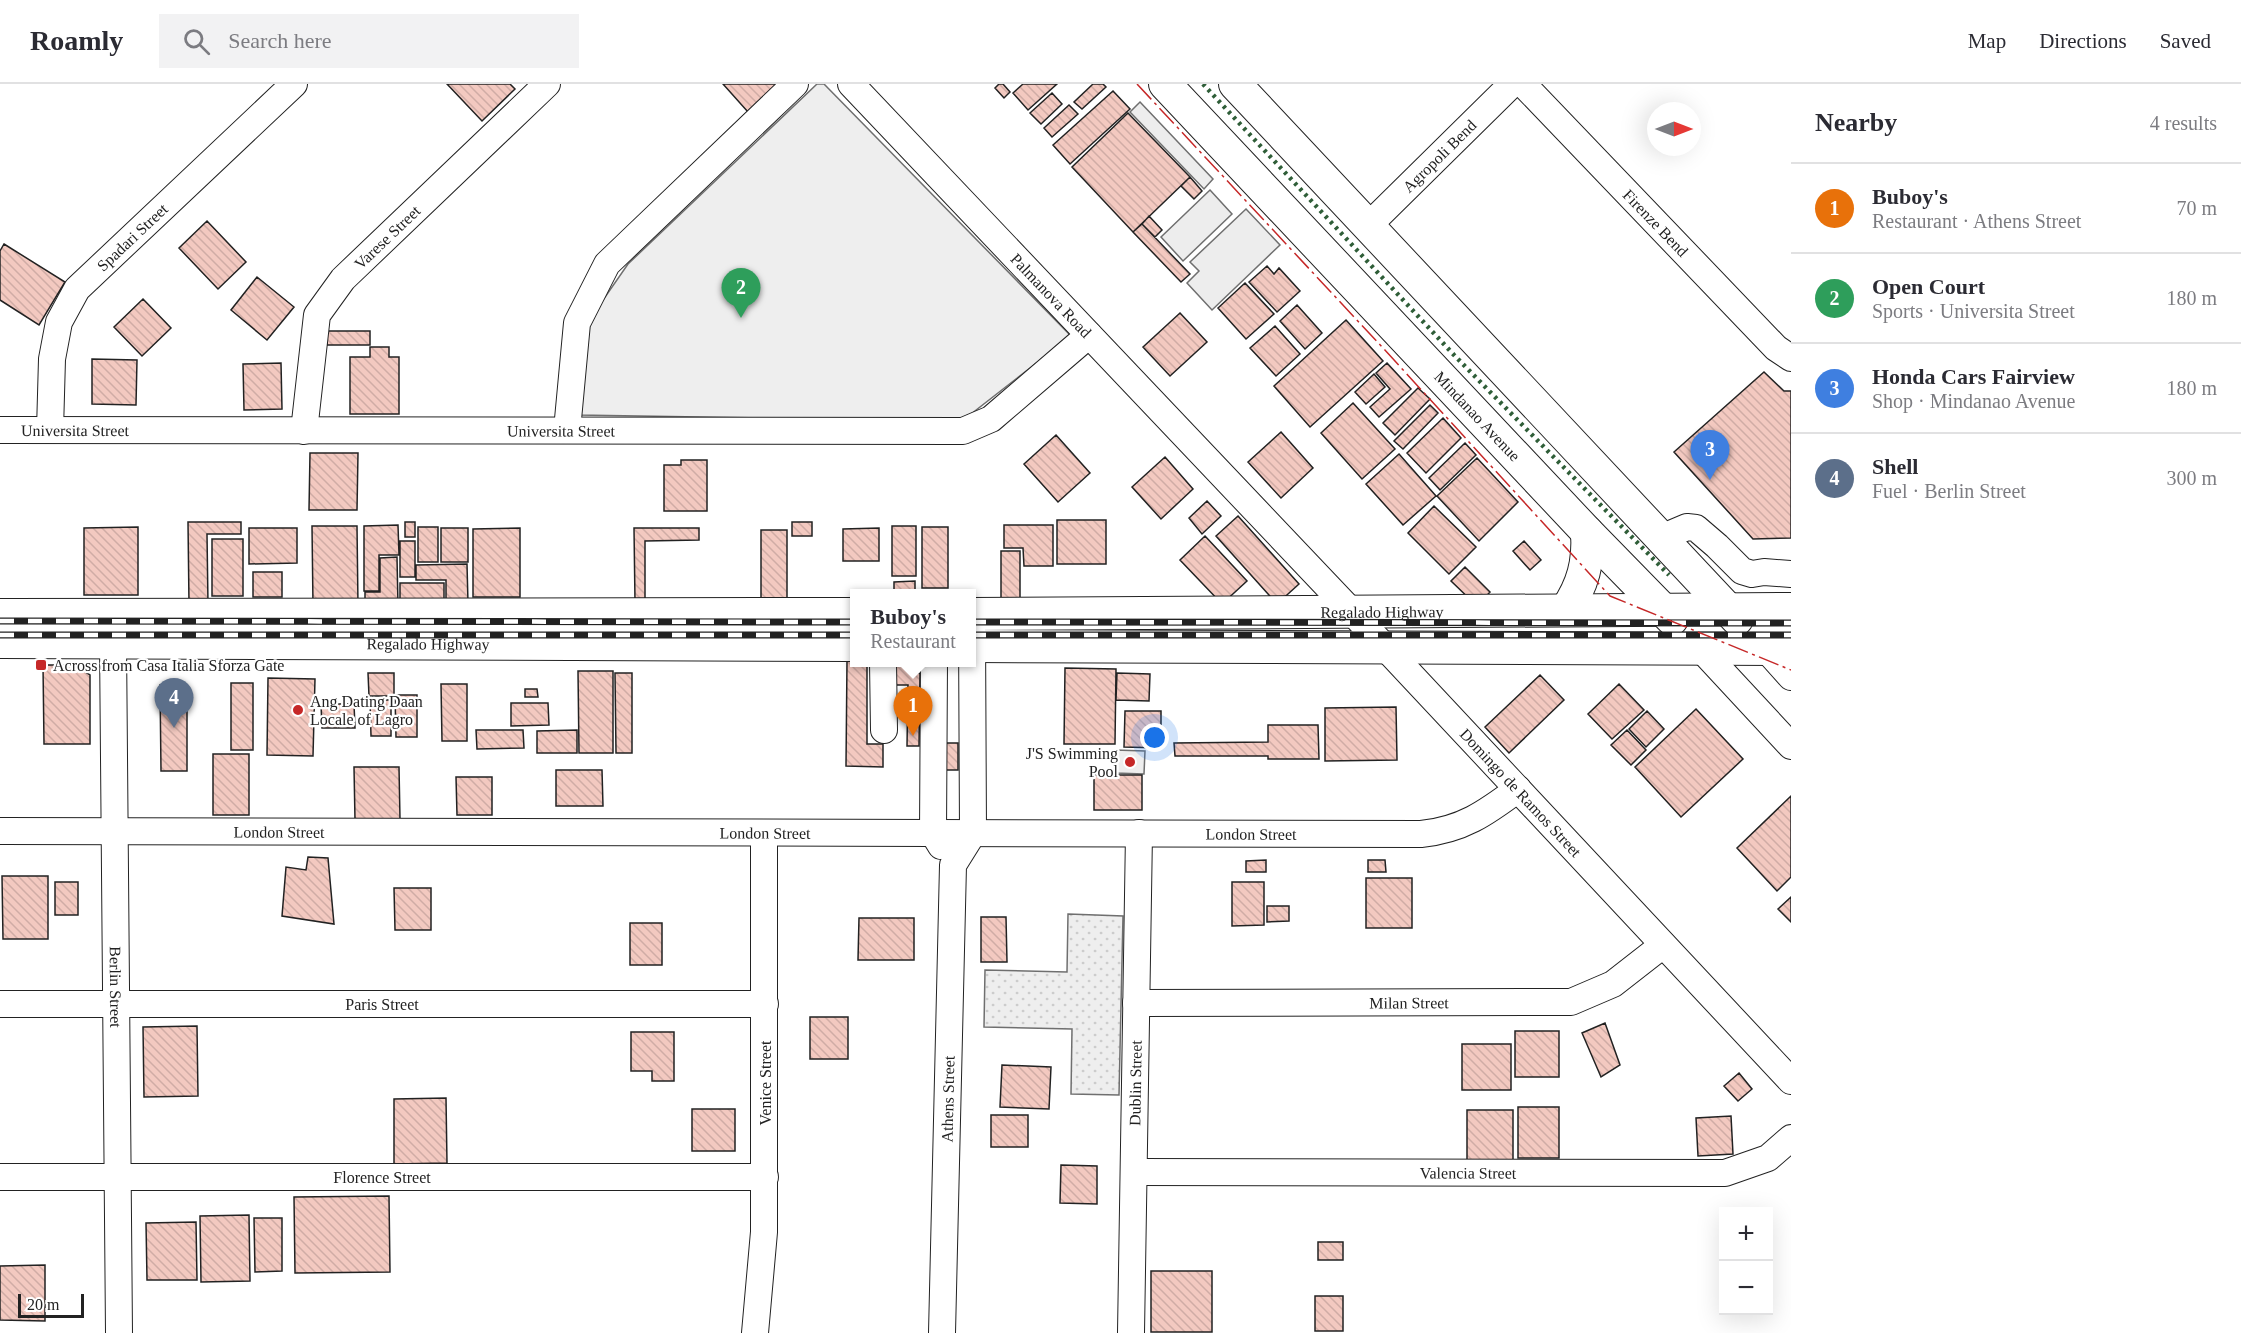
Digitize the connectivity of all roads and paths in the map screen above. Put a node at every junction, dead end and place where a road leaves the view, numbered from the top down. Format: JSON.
{"nodes":[{"id":1,"x":294,"y":84,"type":"edge"},
{"id":2,"x":547,"y":84,"type":"edge"},
{"id":3,"x":795,"y":84,"type":"edge"},
{"id":4,"x":850,"y":84,"type":"edge"},
{"id":5,"x":1165,"y":84,"type":"edge"},
{"id":6,"x":1235,"y":84,"type":"edge"},
{"id":7,"x":1512,"y":84,"type":"edge"},
{"id":8,"x":1523,"y":84,"type":"edge"},
{"id":9,"x":1368,"y":226,"type":"junction"},
{"id":10,"x":1089,"y":335,"type":"junction"},
{"id":11,"x":1791,"y":358,"type":"edge"},
{"id":12,"x":0,"y":430,"type":"edge"},
{"id":13,"x":50,"y":430,"type":"junction"},
{"id":14,"x":567,"y":430,"type":"junction"},
{"id":15,"x":303,"y":431,"type":"junction"},
{"id":16,"x":1251,"y":505,"type":"joint"},
{"id":17,"x":1587,"y":532,"type":"junction"},
{"id":18,"x":1661,"y":538,"type":"junction"},
{"id":19,"x":1791,"y":574,"type":"edge"},
{"id":20,"x":1791,"y":609,"type":"edge"},
{"id":21,"x":1566,"y":610,"type":"junction"},
{"id":22,"x":1663,"y":610,"type":"junction"},
{"id":23,"x":1728,"y":610,"type":"junction"},
{"id":24,"x":1352,"y":612,"type":"junction"},
{"id":25,"x":850,"y":614,"type":"edge"},
{"id":26,"x":976,"y":614,"type":"edge"},
{"id":27,"x":0,"y":615,"type":"edge"},
{"id":28,"x":125,"y":633,"type":"junction"},
{"id":29,"x":0,"y":642,"type":"edge"},
{"id":30,"x":850,"y":645,"type":"edge"},
{"id":31,"x":976,"y":645,"type":"edge"},
{"id":32,"x":1383,"y":646,"type":"junction"},
{"id":33,"x":1700,"y":648,"type":"junction"},
{"id":34,"x":1778,"y":648,"type":"edge"},
{"id":35,"x":883,"y":667,"type":"edge"},
{"id":36,"x":972,"y":667,"type":"edge"},
{"id":37,"x":934,"y":673,"type":"edge"},
{"id":38,"x":1791,"y":677,"type":"edge"},
{"id":39,"x":972,"y":683,"type":"junction"},
{"id":40,"x":884,"y":730,"type":"dead end"},
{"id":41,"x":1791,"y":746,"type":"edge"},
{"id":42,"x":1518,"y":789,"type":"junction"},
{"id":43,"x":114,"y":830,"type":"junction"},
{"id":44,"x":0,"y":831,"type":"edge"},
{"id":45,"x":764,"y":833,"type":"junction"},
{"id":46,"x":933,"y":834,"type":"junction"},
{"id":47,"x":973,"y":834,"type":"junction"},
{"id":48,"x":1139,"y":834,"type":"junction"},
{"id":49,"x":952,"y":864,"type":"junction"},
{"id":50,"x":1663,"y":945,"type":"junction"},
{"id":51,"x":1136,"y":1003,"type":"junction"},
{"id":52,"x":0,"y":1004,"type":"edge"},
{"id":53,"x":116,"y":1004,"type":"junction"},
{"id":54,"x":765,"y":1004,"type":"junction"},
{"id":55,"x":1791,"y":1081,"type":"edge"},
{"id":56,"x":1791,"y":1138,"type":"edge"},
{"id":57,"x":1135,"y":1172,"type":"junction"},
{"id":58,"x":118,"y":1176,"type":"junction"},
{"id":59,"x":0,"y":1177,"type":"edge"},
{"id":60,"x":765,"y":1177,"type":"junction"},
{"id":61,"x":119,"y":1333,"type":"edge"},
{"id":62,"x":755,"y":1333,"type":"edge"},
{"id":63,"x":942,"y":1333,"type":"edge"},
{"id":64,"x":1131,"y":1333,"type":"edge"}],
"edges":[{"from":1,"to":13,"type":"street","name":"Spadari Street"},
{"from":2,"to":15,"type":"street","name":"Varese Street"},
{"from":3,"to":14,"type":"street"},
{"from":4,"to":10,"type":"street","name":"Palmanova Road"},
{"from":5,"to":17,"type":"main road","name":"Mindanao Avenue"},
{"from":6,"to":9,"type":"main road"},
{"from":7,"to":9,"type":"street","name":"Agropoli Bend"},
{"from":8,"to":11,"type":"street","name":"Firenze Bend"},
{"from":9,"to":18,"type":"main road"},
{"from":10,"to":14,"type":"street","name":"Universita Street"},
{"from":10,"to":16,"type":"street","name":"Palmanova Road"},
{"from":12,"to":13,"type":"street","name":"Universita Street"},
{"from":13,"to":15,"type":"street","name":"Universita Street"},
{"from":14,"to":15,"type":"street","name":"Universita Street"},
{"from":16,"to":24,"type":"street","name":"Domingo de Ramos Street"},
{"from":17,"to":21,"type":"main road"},
{"from":17,"to":22,"type":"main road","name":"Mindanao Avenue"},
{"from":18,"to":19,"type":"street"},
{"from":18,"to":23,"type":"main road"},
{"from":20,"to":23,"type":"main road","name":"Regalado Highway"},
{"from":21,"to":22,"type":"main road","name":"Regalado Highway"},
{"from":21,"to":24,"type":"main road","name":"Regalado Highway"},
{"from":22,"to":23,"type":"main road","name":"Regalado Highway"},
{"from":22,"to":33,"type":"main road","name":"Mindanao Avenue"},
{"from":23,"to":34,"type":"main road"},
{"from":24,"to":26,"type":"main road","name":"Regalado Highway"},
{"from":24,"to":32,"type":"street","name":"Domingo de Ramos Street"},
{"from":25,"to":28,"type":"main road","name":"Regalado Highway"},
{"from":27,"to":28,"type":"main road","name":"Regalado Highway"},
{"from":28,"to":29,"type":"main road","name":"Regalado Highway"},
{"from":28,"to":30,"type":"main road","name":"Regalado Highway"},
{"from":28,"to":43,"type":"street","name":"Berlin Street"},
{"from":31,"to":32,"type":"main road"},
{"from":32,"to":33,"type":"main road"},
{"from":32,"to":42,"type":"street","name":"Domingo de Ramos Street"},
{"from":33,"to":34,"type":"main road"},
{"from":33,"to":41,"type":"street","name":"Mindanao Avenue"},
{"from":34,"to":38,"type":"street"},
{"from":35,"to":40,"type":"street"},
{"from":36,"to":39,"type":"street"},
{"from":37,"to":39,"type":"street"},
{"from":37,"to":46,"type":"street"},
{"from":39,"to":47,"type":"street"},
{"from":42,"to":48,"type":"street","name":"London Street"},
{"from":42,"to":50,"type":"street","name":"Domingo de Ramos Street"},
{"from":43,"to":44,"type":"street","name":"London Street"},
{"from":43,"to":45,"type":"street","name":"London Street"},
{"from":43,"to":53,"type":"street","name":"Berlin Street"},
{"from":45,"to":46,"type":"street","name":"London Street"},
{"from":45,"to":54,"type":"street","name":"Venice Street"},
{"from":46,"to":47,"type":"street","name":"London Street"},
{"from":46,"to":49,"type":"street"},
{"from":47,"to":48,"type":"street","name":"London Street"},
{"from":47,"to":49,"type":"street"},
{"from":48,"to":51,"type":"street","name":"Dublin Street"},
{"from":49,"to":63,"type":"street","name":"Athens Street"},
{"from":50,"to":51,"type":"street","name":"Milan Street"},
{"from":50,"to":55,"type":"street","name":"Domingo de Ramos Street"},
{"from":51,"to":57,"type":"street","name":"Dublin Street"},
{"from":52,"to":53,"type":"street","name":"Paris Street"},
{"from":53,"to":54,"type":"street","name":"Paris Street"},
{"from":53,"to":58,"type":"street","name":"Berlin Street"},
{"from":54,"to":60,"type":"street","name":"Venice Street"},
{"from":56,"to":57,"type":"street","name":"Valencia Street"},
{"from":57,"to":64,"type":"street","name":"Dublin Street"},
{"from":58,"to":59,"type":"street","name":"Florence Street"},
{"from":58,"to":60,"type":"street","name":"Florence Street"},
{"from":58,"to":61,"type":"street","name":"Berlin Street"},
{"from":60,"to":62,"type":"street","name":"Venice Street"}]}
